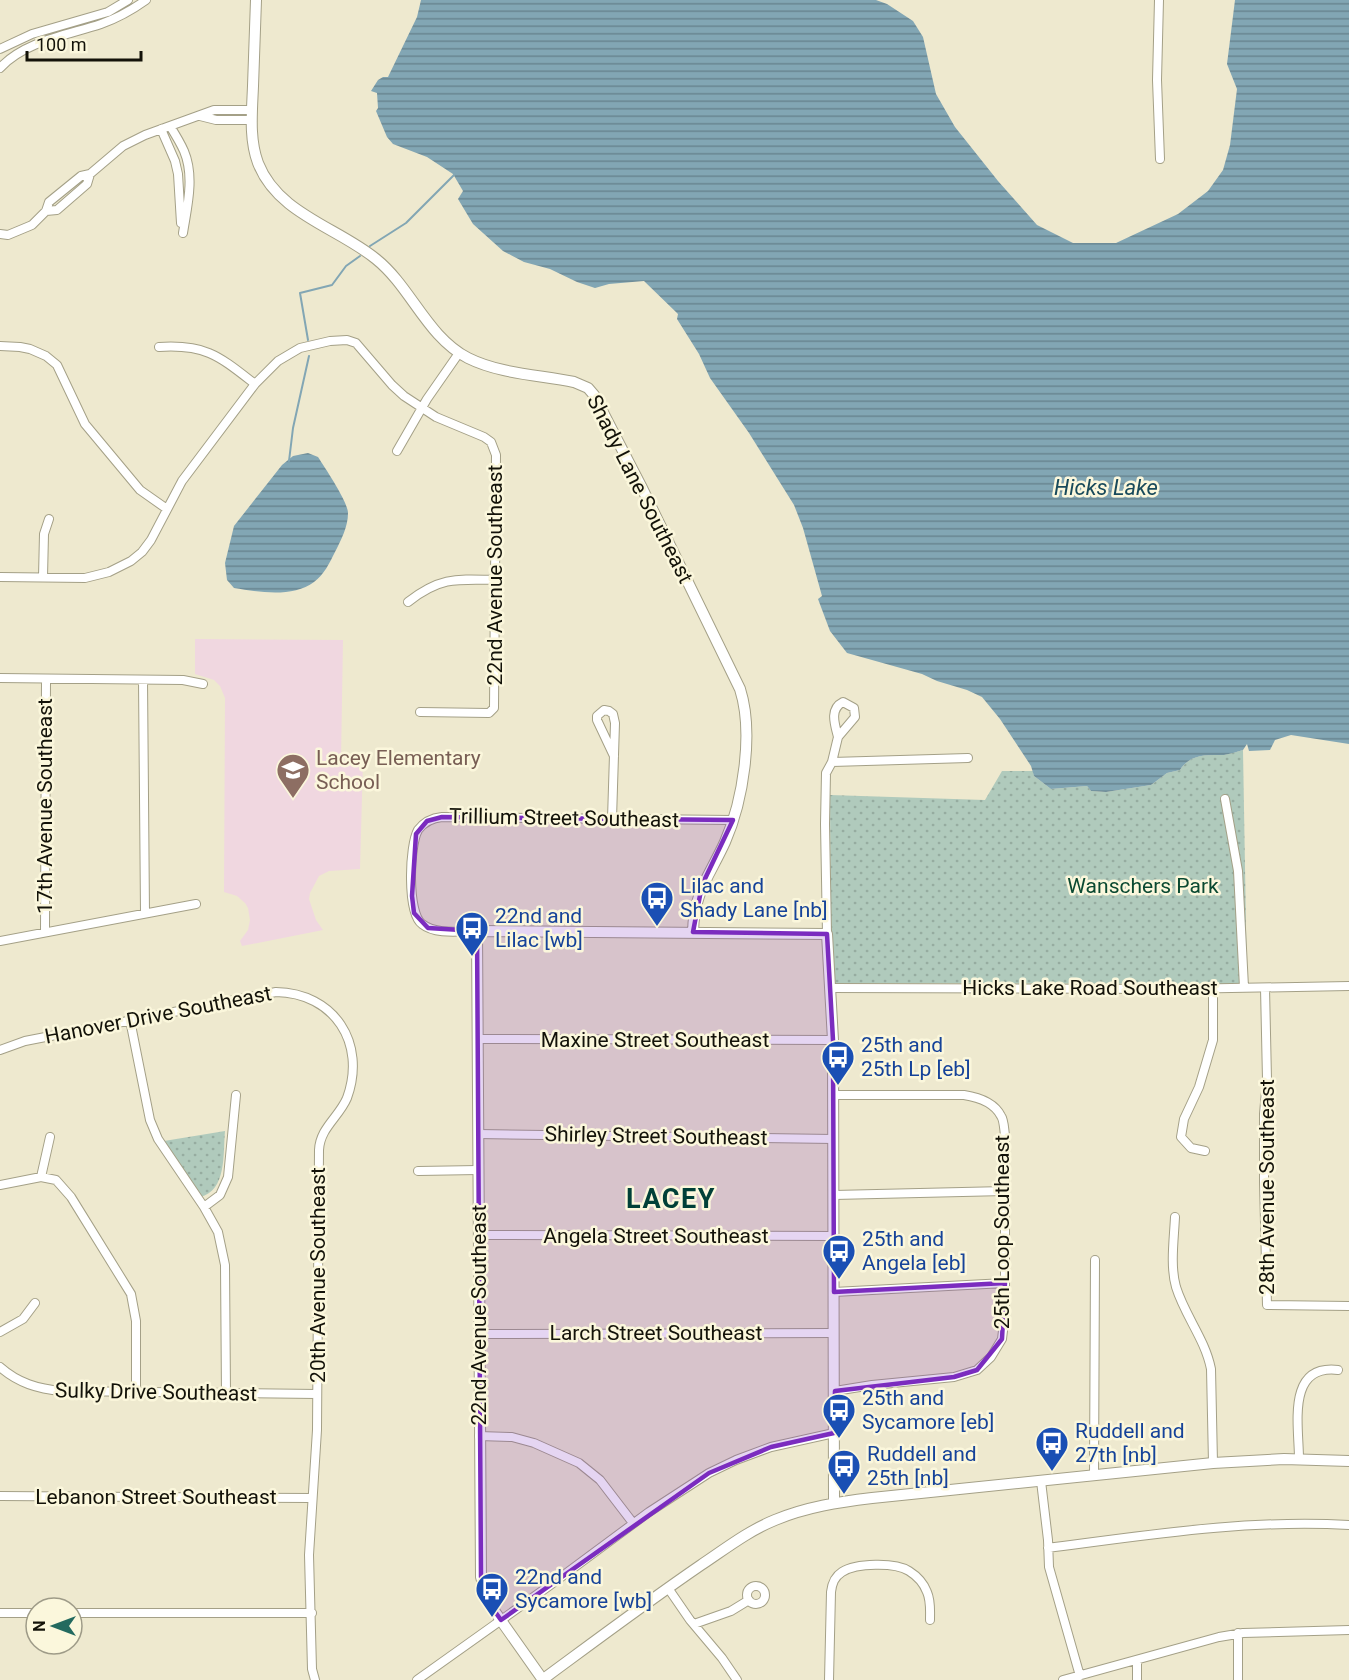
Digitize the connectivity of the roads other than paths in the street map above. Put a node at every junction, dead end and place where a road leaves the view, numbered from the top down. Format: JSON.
{"nodes":[{"id":1,"x":128,"y":0,"type":"edge"},
{"id":2,"x":146,"y":0,"type":"edge"},
{"id":3,"x":256,"y":0,"type":"edge"},
{"id":4,"x":1159,"y":0,"type":"edge"},
{"id":5,"x":0,"y":49,"type":"edge"},
{"id":6,"x":0,"y":68,"type":"edge"},
{"id":7,"x":252,"y":115,"type":"junction"},
{"id":8,"x":166,"y":127,"type":"junction"},
{"id":9,"x":1160,"y":159,"type":"dead end"},
{"id":10,"x":0,"y":234,"type":"edge"},
{"id":11,"x":0,"y":346,"type":"edge"},
{"id":12,"x":159,"y":347,"type":"dead end"},
{"id":13,"x":459,"y":353,"type":"junction"},
{"id":14,"x":255,"y":384,"type":"junction"},
{"id":15,"x":421,"y":409,"type":"junction"},
{"id":16,"x":397,"y":451,"type":"dead end"},
{"id":17,"x":167,"y":509,"type":"junction"},
{"id":18,"x":49,"y":519,"type":"dead end"},
{"id":19,"x":0,"y":577,"type":"edge"},
{"id":20,"x":43,"y":577,"type":"junction"},
{"id":21,"x":496,"y":580,"type":"junction"},
{"id":22,"x":408,"y":602,"type":"dead end"},
{"id":23,"x":0,"y":678,"type":"edge"},
{"id":24,"x":46,"y":679,"type":"junction"},
{"id":25,"x":143,"y":680,"type":"junction"},
{"id":26,"x":202,"y":684,"type":"dead end"},
{"id":27,"x":420,"y":712,"type":"dead end"},
{"id":28,"x":838,"y":737,"type":"dead end"},
{"id":29,"x":614,"y":756,"type":"junction"},
{"id":30,"x":968,"y":758,"type":"dead end"},
{"id":31,"x":832,"y":762,"type":"junction"},
{"id":32,"x":1225,"y":799,"type":"dead end"},
{"id":33,"x":612,"y":819,"type":"junction"},
{"id":34,"x":734,"y":820,"type":"junction"},
{"id":35,"x":196,"y":904,"type":"dead end"},
{"id":36,"x":145,"y":913,"type":"junction"},
{"id":37,"x":477,"y":931,"type":"junction"},
{"id":38,"x":45,"y":932,"type":"junction"},
{"id":39,"x":693,"y":932,"type":"junction"},
{"id":40,"x":827,"y":934,"type":"junction"},
{"id":41,"x":0,"y":941,"type":"edge"},
{"id":42,"x":1349,"y":986,"type":"edge"},
{"id":43,"x":1244,"y":987,"type":"junction"},
{"id":44,"x":831,"y":988,"type":"junction"},
{"id":45,"x":1213,"y":988,"type":"junction"},
{"id":46,"x":1265,"y":988,"type":"junction"},
{"id":47,"x":130,"y":1020,"type":"junction"},
{"id":48,"x":477,"y":1039,"type":"junction"},
{"id":49,"x":833,"y":1040,"type":"junction"},
{"id":50,"x":0,"y":1050,"type":"edge"},
{"id":51,"x":353,"y":1061,"type":"joint"},
{"id":52,"x":236,"y":1095,"type":"dead end"},
{"id":53,"x":833,"y":1095,"type":"junction"},
{"id":54,"x":478,"y":1134,"type":"junction"},
{"id":55,"x":50,"y":1137,"type":"dead end"},
{"id":56,"x":834,"y":1139,"type":"junction"},
{"id":57,"x":1205,"y":1151,"type":"dead end"},
{"id":58,"x":478,"y":1170,"type":"junction"},
{"id":59,"x":417,"y":1171,"type":"dead end"},
{"id":60,"x":41,"y":1178,"type":"junction"},
{"id":61,"x":0,"y":1185,"type":"edge"},
{"id":62,"x":1005,"y":1191,"type":"junction"},
{"id":63,"x":834,"y":1195,"type":"junction"},
{"id":64,"x":204,"y":1207,"type":"junction"},
{"id":65,"x":1175,"y":1217,"type":"dead end"},
{"id":66,"x":478,"y":1235,"type":"junction"},
{"id":67,"x":834,"y":1236,"type":"junction"},
{"id":68,"x":1095,"y":1260,"type":"dead end"},
{"id":69,"x":1005,"y":1283,"type":"junction"},
{"id":70,"x":834,"y":1292,"type":"junction"},
{"id":71,"x":35,"y":1303,"type":"dead end"},
{"id":72,"x":1349,"y":1306,"type":"edge"},
{"id":73,"x":0,"y":1332,"type":"edge"},
{"id":74,"x":834,"y":1333,"type":"junction"},
{"id":75,"x":478,"y":1334,"type":"junction"},
{"id":76,"x":0,"y":1367,"type":"edge"},
{"id":77,"x":1338,"y":1370,"type":"dead end"},
{"id":78,"x":834,"y":1390,"type":"junction"},
{"id":79,"x":136,"y":1393,"type":"junction"},
{"id":80,"x":226,"y":1393,"type":"junction"},
{"id":81,"x":317,"y":1394,"type":"junction"},
{"id":82,"x":834,"y":1433,"type":"junction"},
{"id":83,"x":479,"y":1436,"type":"junction"},
{"id":84,"x":1299,"y":1459,"type":"junction"},
{"id":85,"x":1349,"y":1461,"type":"edge"},
{"id":86,"x":1213,"y":1463,"type":"junction"},
{"id":87,"x":1094,"y":1476,"type":"junction"},
{"id":88,"x":1041,"y":1480,"type":"junction"},
{"id":89,"x":0,"y":1496,"type":"edge"},
{"id":90,"x":312,"y":1498,"type":"junction"},
{"id":91,"x":834,"y":1503,"type":"junction"},
{"id":92,"x":633,"y":1523,"type":"junction"},
{"id":93,"x":1349,"y":1525,"type":"edge"},
{"id":94,"x":1048,"y":1548,"type":"junction"},
{"id":95,"x":668,"y":1588,"type":"junction"},
{"id":96,"x":749,"y":1600,"type":"dead end"},
{"id":97,"x":0,"y":1612,"type":"edge"},
{"id":98,"x":24,"y":1613,"type":"edge"},
{"id":99,"x":84,"y":1613,"type":"edge"},
{"id":100,"x":312,"y":1613,"type":"junction"},
{"id":101,"x":501,"y":1620,"type":"junction"},
{"id":102,"x":930,"y":1620,"type":"dead end"},
{"id":103,"x":694,"y":1624,"type":"junction"},
{"id":104,"x":1349,"y":1630,"type":"edge"},
{"id":105,"x":1238,"y":1633,"type":"junction"},
{"id":106,"x":1137,"y":1660,"type":"junction"},
{"id":107,"x":1080,"y":1676,"type":"junction"},
{"id":108,"x":315,"y":1680,"type":"edge"},
{"id":109,"x":417,"y":1680,"type":"edge"},
{"id":110,"x":543,"y":1680,"type":"edge"},
{"id":111,"x":736,"y":1680,"type":"edge"},
{"id":112,"x":829,"y":1680,"type":"edge"},
{"id":113,"x":1063,"y":1680,"type":"edge"},
{"id":114,"x":1137,"y":1680,"type":"edge"},
{"id":115,"x":1238,"y":1680,"type":"edge"}],
"edges":[{"from":1,"to":5,"type":"street"},
{"from":2,"to":6,"type":"street"},
{"from":3,"to":7,"type":"street","name":"Shady Lane Southeast"},
{"from":4,"to":9,"type":"street"},
{"from":7,"to":8,"type":"street"},
{"from":7,"to":13,"type":"street","name":"Shady Lane Southeast"},
{"from":8,"to":8,"type":"street"},
{"from":8,"to":10,"type":"street"},
{"from":11,"to":17,"type":"street"},
{"from":12,"to":14,"type":"street"},
{"from":13,"to":15,"type":"street"},
{"from":13,"to":34,"type":"street","name":"Shady Lane Southeast"},
{"from":14,"to":15,"type":"street"},
{"from":14,"to":17,"type":"street"},
{"from":15,"to":16,"type":"street"},
{"from":15,"to":21,"type":"street","name":"22nd Avenue Southeast"},
{"from":17,"to":20,"type":"street"},
{"from":18,"to":20,"type":"street"},
{"from":19,"to":20,"type":"street"},
{"from":21,"to":22,"type":"street"},
{"from":21,"to":27,"type":"street","name":"22nd Avenue Southeast"},
{"from":23,"to":24,"type":"street"},
{"from":24,"to":25,"type":"street"},
{"from":24,"to":38,"type":"street","name":"17th Avenue Southeast"},
{"from":25,"to":26,"type":"street"},
{"from":25,"to":36,"type":"street"},
{"from":28,"to":31,"type":"street"},
{"from":29,"to":29,"type":"street"},
{"from":29,"to":33,"type":"street"},
{"from":30,"to":31,"type":"street"},
{"from":31,"to":40,"type":"street"},
{"from":32,"to":43,"type":"street"},
{"from":33,"to":34,"type":"street","name":"Trillium Street Southeast"},
{"from":33,"to":37,"type":"street","name":"Trillium Street Southeast"},
{"from":34,"to":39,"type":"street","name":"Shady Lane Southeast"},
{"from":35,"to":36,"type":"street"},
{"from":36,"to":38,"type":"street"},
{"from":37,"to":39,"type":"street"},
{"from":37,"to":48,"type":"street","name":"22nd Avenue Southeast"},
{"from":38,"to":41,"type":"street"},
{"from":39,"to":40,"type":"street"},
{"from":40,"to":44,"type":"street"},
{"from":42,"to":46,"type":"street","name":"Hicks Lake Road Southeast"},
{"from":43,"to":45,"type":"street","name":"Hicks Lake Road Southeast"},
{"from":43,"to":46,"type":"street","name":"Hicks Lake Road Southeast"},
{"from":44,"to":45,"type":"street","name":"Hicks Lake Road Southeast"},
{"from":44,"to":49,"type":"street"},
{"from":45,"to":57,"type":"street"},
{"from":46,"to":72,"type":"street","name":"28th Avenue Southeast"},
{"from":47,"to":50,"type":"street","name":"Hanover Drive Southeast"},
{"from":47,"to":51,"type":"street","name":"Hanover Drive Southeast"},
{"from":47,"to":64,"type":"street"},
{"from":48,"to":49,"type":"street","name":"Maxine Street Southeast"},
{"from":48,"to":54,"type":"street","name":"22nd Avenue Southeast"},
{"from":49,"to":53,"type":"street"},
{"from":51,"to":81,"type":"street","name":"20th Avenue Southeast"},
{"from":52,"to":64,"type":"street"},
{"from":53,"to":56,"type":"street"},
{"from":53,"to":62,"type":"street","name":"25th Loop Southeast"},
{"from":54,"to":56,"type":"street","name":"Shirley Street Southeast"},
{"from":54,"to":58,"type":"street","name":"22nd Avenue Southeast"},
{"from":55,"to":60,"type":"street"},
{"from":56,"to":63,"type":"street"},
{"from":58,"to":59,"type":"street"},
{"from":58,"to":66,"type":"street","name":"22nd Avenue Southeast"},
{"from":60,"to":61,"type":"street"},
{"from":60,"to":79,"type":"street"},
{"from":62,"to":63,"type":"street"},
{"from":62,"to":69,"type":"street","name":"25th Loop Southeast"},
{"from":63,"to":67,"type":"street"},
{"from":64,"to":80,"type":"street"},
{"from":65,"to":86,"type":"street"},
{"from":66,"to":67,"type":"street","name":"Angela Street Southeast"},
{"from":66,"to":75,"type":"street","name":"22nd Avenue Southeast"},
{"from":67,"to":70,"type":"street"},
{"from":68,"to":87,"type":"street"},
{"from":69,"to":70,"type":"street"},
{"from":69,"to":78,"type":"street","name":"25th Loop Southeast"},
{"from":70,"to":74,"type":"street"},
{"from":71,"to":73,"type":"street"},
{"from":74,"to":75,"type":"street","name":"Larch Street Southeast"},
{"from":74,"to":78,"type":"street"},
{"from":75,"to":83,"type":"street","name":"22nd Avenue Southeast"},
{"from":76,"to":79,"type":"street","name":"Sulky Drive Southeast"},
{"from":77,"to":84,"type":"street"},
{"from":78,"to":82,"type":"street"},
{"from":79,"to":80,"type":"street","name":"Sulky Drive Southeast"},
{"from":80,"to":81,"type":"street","name":"Sulky Drive Southeast"},
{"from":81,"to":90,"type":"street","name":"20th Avenue Southeast"},
{"from":82,"to":91,"type":"street"},
{"from":82,"to":92,"type":"street"},
{"from":83,"to":92,"type":"street"},
{"from":83,"to":101,"type":"street","name":"22nd Avenue Southeast"},
{"from":84,"to":85,"type":"street"},
{"from":84,"to":86,"type":"street"},
{"from":86,"to":87,"type":"street"},
{"from":87,"to":88,"type":"street"},
{"from":88,"to":91,"type":"street"},
{"from":88,"to":94,"type":"street"},
{"from":89,"to":90,"type":"street","name":"Lebanon Street Southeast"},
{"from":90,"to":100,"type":"street","name":"20th Avenue Southeast"},
{"from":91,"to":95,"type":"street"},
{"from":92,"to":101,"type":"street"},
{"from":93,"to":94,"type":"street"},
{"from":94,"to":107,"type":"street"},
{"from":95,"to":103,"type":"street"},
{"from":95,"to":110,"type":"street"},
{"from":96,"to":103,"type":"street"},
{"from":97,"to":98,"type":"street"},
{"from":99,"to":100,"type":"street"},
{"from":100,"to":108,"type":"street","name":"20th Avenue Southeast"},
{"from":101,"to":109,"type":"street"},
{"from":101,"to":110,"type":"street","name":"22nd Avenue Southeast"},
{"from":102,"to":112,"type":"street"},
{"from":103,"to":111,"type":"street"},
{"from":104,"to":105,"type":"street"},
{"from":105,"to":106,"type":"street"},
{"from":105,"to":115,"type":"street"},
{"from":106,"to":107,"type":"street"},
{"from":106,"to":114,"type":"street"},
{"from":107,"to":113,"type":"street"}]}
